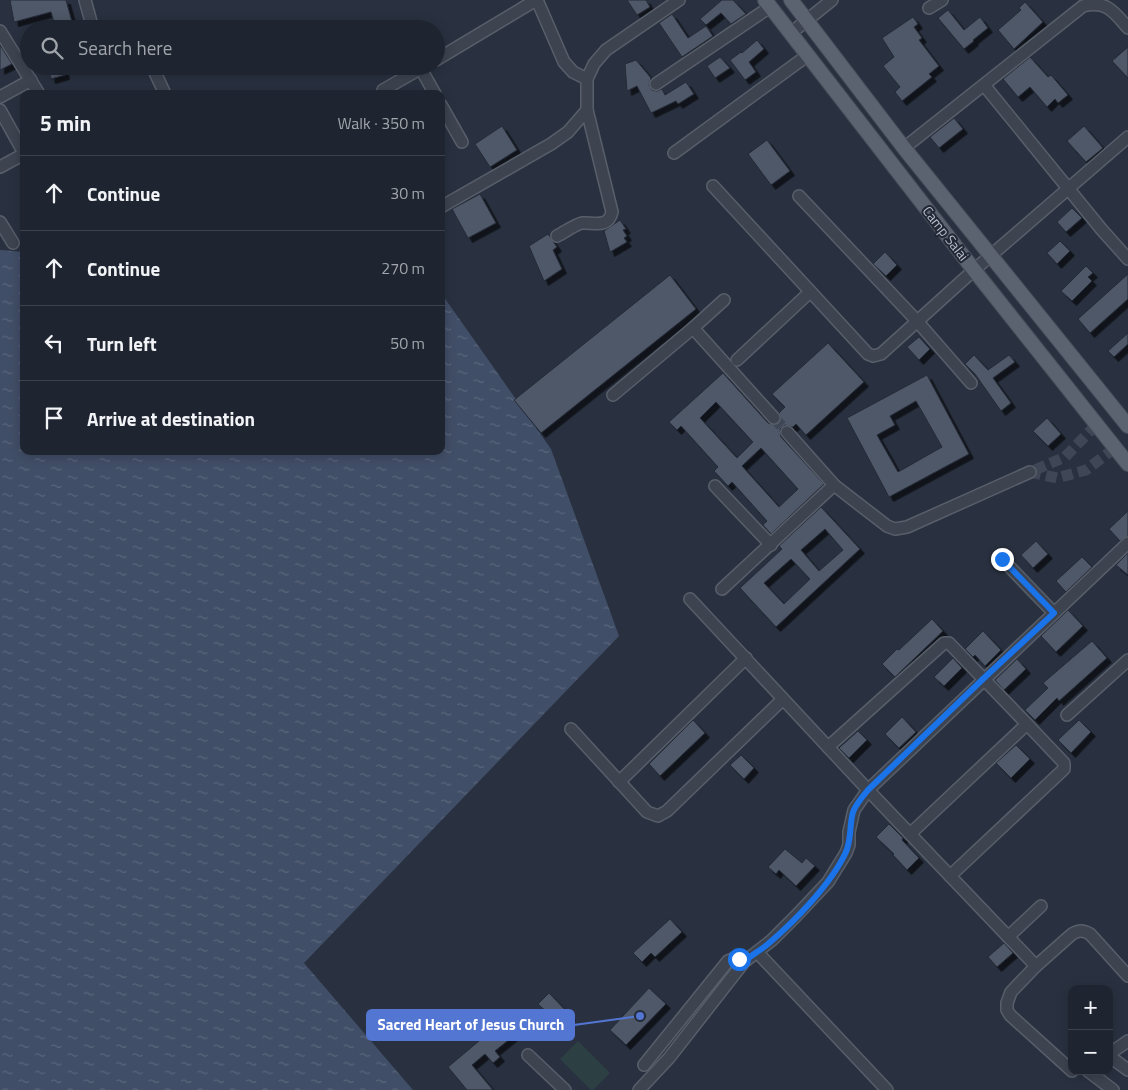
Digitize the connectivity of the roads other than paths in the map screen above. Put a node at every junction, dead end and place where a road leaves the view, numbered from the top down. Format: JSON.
{"nodes":[{"id":1,"x":84,"y":0,"type":"edge"},
{"id":2,"x":537,"y":0,"type":"edge"},
{"id":3,"x":679,"y":0,"type":"edge"},
{"id":4,"x":791,"y":0,"type":"edge"},
{"id":5,"x":832,"y":0,"type":"edge"},
{"id":6,"x":942,"y":0,"type":"edge"},
{"id":7,"x":1104,"y":2,"type":"edge"},
{"id":8,"x":767,"y":3,"type":"edge"},
{"id":9,"x":929,"y":8,"type":"dead end"},
{"id":10,"x":90,"y":20,"type":"edge"},
{"id":11,"x":807,"y":20,"type":"junction"},
{"id":12,"x":1128,"y":28,"type":"edge"},
{"id":13,"x":0,"y":31,"type":"edge"},
{"id":14,"x":791,"y":33,"type":"junction"},
{"id":15,"x":3,"y":44,"type":"edge"},
{"id":16,"x":445,"y":55,"type":"edge"},
{"id":17,"x":808,"y":55,"type":"junction"},
{"id":18,"x":20,"y":66,"type":"edge"},
{"id":19,"x":27,"y":75,"type":"edge"},
{"id":20,"x":156,"y":75,"type":"edge"},
{"id":21,"x":410,"y":75,"type":"edge"},
{"id":22,"x":426,"y":75,"type":"edge"},
{"id":23,"x":587,"y":79,"type":"junction"},
{"id":24,"x":31,"y":80,"type":"junction"},
{"id":25,"x":656,"y":84,"type":"dead end"},
{"id":26,"x":984,"y":86,"type":"junction"},
{"id":27,"x":37,"y":90,"type":"edge"},
{"id":28,"x":163,"y":90,"type":"edge"},
{"id":29,"x":383,"y":90,"type":"dead end"},
{"id":30,"x":433,"y":90,"type":"edge"},
{"id":31,"x":0,"y":97,"type":"edge"},
{"id":32,"x":0,"y":110,"type":"edge"},
{"id":33,"x":587,"y":110,"type":"junction"},
{"id":34,"x":445,"y":112,"type":"edge"},
{"id":35,"x":1128,"y":137,"type":"edge"},
{"id":36,"x":462,"y":142,"type":"dead end"},
{"id":37,"x":20,"y":146,"type":"edge"},
{"id":38,"x":904,"y":148,"type":"junction"},
{"id":39,"x":674,"y":153,"type":"dead end"},
{"id":40,"x":20,"y":155,"type":"edge"},
{"id":41,"x":0,"y":167,"type":"edge"},
{"id":42,"x":713,"y":186,"type":"dead end"},
{"id":43,"x":1069,"y":189,"type":"junction"},
{"id":44,"x":799,"y":196,"type":"dead end"},
{"id":45,"x":445,"y":205,"type":"edge"},
{"id":46,"x":0,"y":222,"type":"edge"},
{"id":47,"x":557,"y":236,"type":"dead end"},
{"id":48,"x":13,"y":243,"type":"dead end"},
{"id":49,"x":992,"y":255,"type":"junction"},
{"id":50,"x":1128,"y":259,"type":"edge"},
{"id":51,"x":974,"y":270,"type":"junction"},
{"id":52,"x":810,"y":292,"type":"junction"},
{"id":53,"x":724,"y":300,"type":"dead end"},
{"id":54,"x":917,"y":321,"type":"junction"},
{"id":55,"x":693,"y":328,"type":"junction"},
{"id":56,"x":737,"y":360,"type":"dead end"},
{"id":57,"x":971,"y":383,"type":"dead end"},
{"id":58,"x":613,"y":395,"type":"dead end"},
{"id":59,"x":774,"y":418,"type":"tunnel mouth"},
{"id":60,"x":1128,"y":426,"type":"edge"},
{"id":61,"x":787,"y":432,"type":"tunnel mouth"},
{"id":62,"x":1128,"y":464,"type":"edge"},
{"id":63,"x":1030,"y":472,"type":"dead end"},
{"id":64,"x":834,"y":484,"type":"junction"},
{"id":65,"x":715,"y":486,"type":"dead end"},
{"id":66,"x":1128,"y":543,"type":"edge"},
{"id":67,"x":771,"y":545,"type":"junction"},
{"id":68,"x":1002,"y":559,"type":"dead end"},
{"id":69,"x":722,"y":589,"type":"dead end"},
{"id":70,"x":690,"y":599,"type":"dead end"},
{"id":71,"x":1054,"y":613,"type":"junction"},
{"id":72,"x":746,"y":658,"type":"junction"},
{"id":73,"x":1128,"y":660,"type":"edge"},
{"id":74,"x":984,"y":678,"type":"junction"},
{"id":75,"x":783,"y":699,"type":"junction"},
{"id":76,"x":1067,"y":715,"type":"dead end"},
{"id":77,"x":1027,"y":724,"type":"junction"},
{"id":78,"x":571,"y":729,"type":"dead end"},
{"id":79,"x":828,"y":747,"type":"junction"},
{"id":80,"x":619,"y":782,"type":"junction"},
{"id":81,"x":868,"y":790,"type":"junction"},
{"id":82,"x":910,"y":834,"type":"junction"},
{"id":83,"x":950,"y":876,"type":"junction"},
{"id":84,"x":1041,"y":906,"type":"dead end"},
{"id":85,"x":1008,"y":938,"type":"junction"},
{"id":86,"x":757,"y":952,"type":"junction"},
{"id":87,"x":746,"y":960,"type":"junction"},
{"id":88,"x":1036,"y":966,"type":"junction"},
{"id":89,"x":1128,"y":976,"type":"edge"},
{"id":90,"x":1128,"y":1040,"type":"edge"},
{"id":91,"x":1113,"y":1052,"type":"edge"},
{"id":92,"x":528,"y":1055,"type":"dead end"},
{"id":93,"x":1113,"y":1058,"type":"edge"},
{"id":94,"x":644,"y":1065,"type":"dead end"},
{"id":95,"x":1068,"y":1067,"type":"edge"},
{"id":96,"x":1128,"y":1070,"type":"edge"},
{"id":97,"x":1093,"y":1075,"type":"edge"},
{"id":98,"x":565,"y":1090,"type":"edge"},
{"id":99,"x":639,"y":1090,"type":"edge"},
{"id":100,"x":887,"y":1090,"type":"edge"},
{"id":101,"x":1113,"y":1090,"type":"edge"}],
"edges":[{"from":1,"to":10,"type":"street"},
{"from":2,"to":16,"type":"street"},
{"from":2,"to":23,"type":"street"},
{"from":3,"to":23,"type":"street"},
{"from":4,"to":11,"type":"main road","name":"Camp Salai"},
{"from":5,"to":11,"type":"street"},
{"from":6,"to":9,"type":"street"},
{"from":7,"to":12,"type":"street"},
{"from":7,"to":26,"type":"street"},
{"from":8,"to":14,"type":"main road","name":"Camp Salai"},
{"from":8,"to":25,"type":"street"},
{"from":11,"to":14,"type":"street"},
{"from":11,"to":38,"type":"main road","name":"Camp Salai"},
{"from":13,"to":15,"type":"street"},
{"from":14,"to":17,"type":"main road","name":"Camp Salai"},
{"from":15,"to":18,"type":"street"},
{"from":17,"to":39,"type":"street"},
{"from":17,"to":51,"type":"main road","name":"Camp Salai"},
{"from":19,"to":24,"type":"street"},
{"from":20,"to":28,"type":"street"},
{"from":21,"to":29,"type":"street"},
{"from":22,"to":30,"type":"street"},
{"from":23,"to":33,"type":"street"},
{"from":24,"to":27,"type":"street"},
{"from":24,"to":31,"type":"street"},
{"from":26,"to":38,"type":"street"},
{"from":26,"to":43,"type":"street"},
{"from":32,"to":37,"type":"street"},
{"from":33,"to":45,"type":"street"},
{"from":33,"to":47,"type":"street"},
{"from":34,"to":36,"type":"street"},
{"from":35,"to":43,"type":"street"},
{"from":38,"to":49,"type":"main road","name":"Camp Salai"},
{"from":40,"to":41,"type":"street"},
{"from":42,"to":52,"type":"street"},
{"from":43,"to":49,"type":"street"},
{"from":43,"to":50,"type":"street"},
{"from":44,"to":54,"type":"street"},
{"from":46,"to":48,"type":"street"},
{"from":49,"to":51,"type":"street"},
{"from":49,"to":60,"type":"main road","name":"Camp Salai"},
{"from":51,"to":54,"type":"street"},
{"from":51,"to":62,"type":"main road","name":"Camp Salai"},
{"from":52,"to":54,"type":"street"},
{"from":52,"to":56,"type":"street"},
{"from":53,"to":55,"type":"street"},
{"from":54,"to":57,"type":"street"},
{"from":55,"to":58,"type":"street"},
{"from":55,"to":59,"type":"street"},
{"from":61,"to":64,"type":"street"},
{"from":63,"to":64,"type":"street"},
{"from":64,"to":67,"type":"street"},
{"from":65,"to":67,"type":"street"},
{"from":66,"to":71,"type":"street"},
{"from":67,"to":69,"type":"street"},
{"from":68,"to":71,"type":"street"},
{"from":70,"to":72,"type":"street"},
{"from":71,"to":74,"type":"street"},
{"from":72,"to":75,"type":"street"},
{"from":72,"to":80,"type":"street"},
{"from":73,"to":76,"type":"street"},
{"from":74,"to":77,"type":"street"},
{"from":74,"to":79,"type":"street"},
{"from":74,"to":81,"type":"street"},
{"from":75,"to":79,"type":"street"},
{"from":75,"to":80,"type":"street"},
{"from":77,"to":82,"type":"street"},
{"from":77,"to":83,"type":"street"},
{"from":78,"to":80,"type":"street"},
{"from":79,"to":81,"type":"street"},
{"from":81,"to":82,"type":"street"},
{"from":81,"to":86,"type":"street"},
{"from":82,"to":83,"type":"street"},
{"from":83,"to":85,"type":"street"},
{"from":84,"to":85,"type":"street"},
{"from":85,"to":88,"type":"street"},
{"from":86,"to":87,"type":"street"},
{"from":86,"to":100,"type":"street"},
{"from":87,"to":94,"type":"street"},
{"from":87,"to":99,"type":"street"},
{"from":88,"to":89,"type":"street"},
{"from":88,"to":95,"type":"street"},
{"from":90,"to":91,"type":"street"},
{"from":92,"to":98,"type":"street"},
{"from":93,"to":96,"type":"street"},
{"from":97,"to":101,"type":"street"}]}
